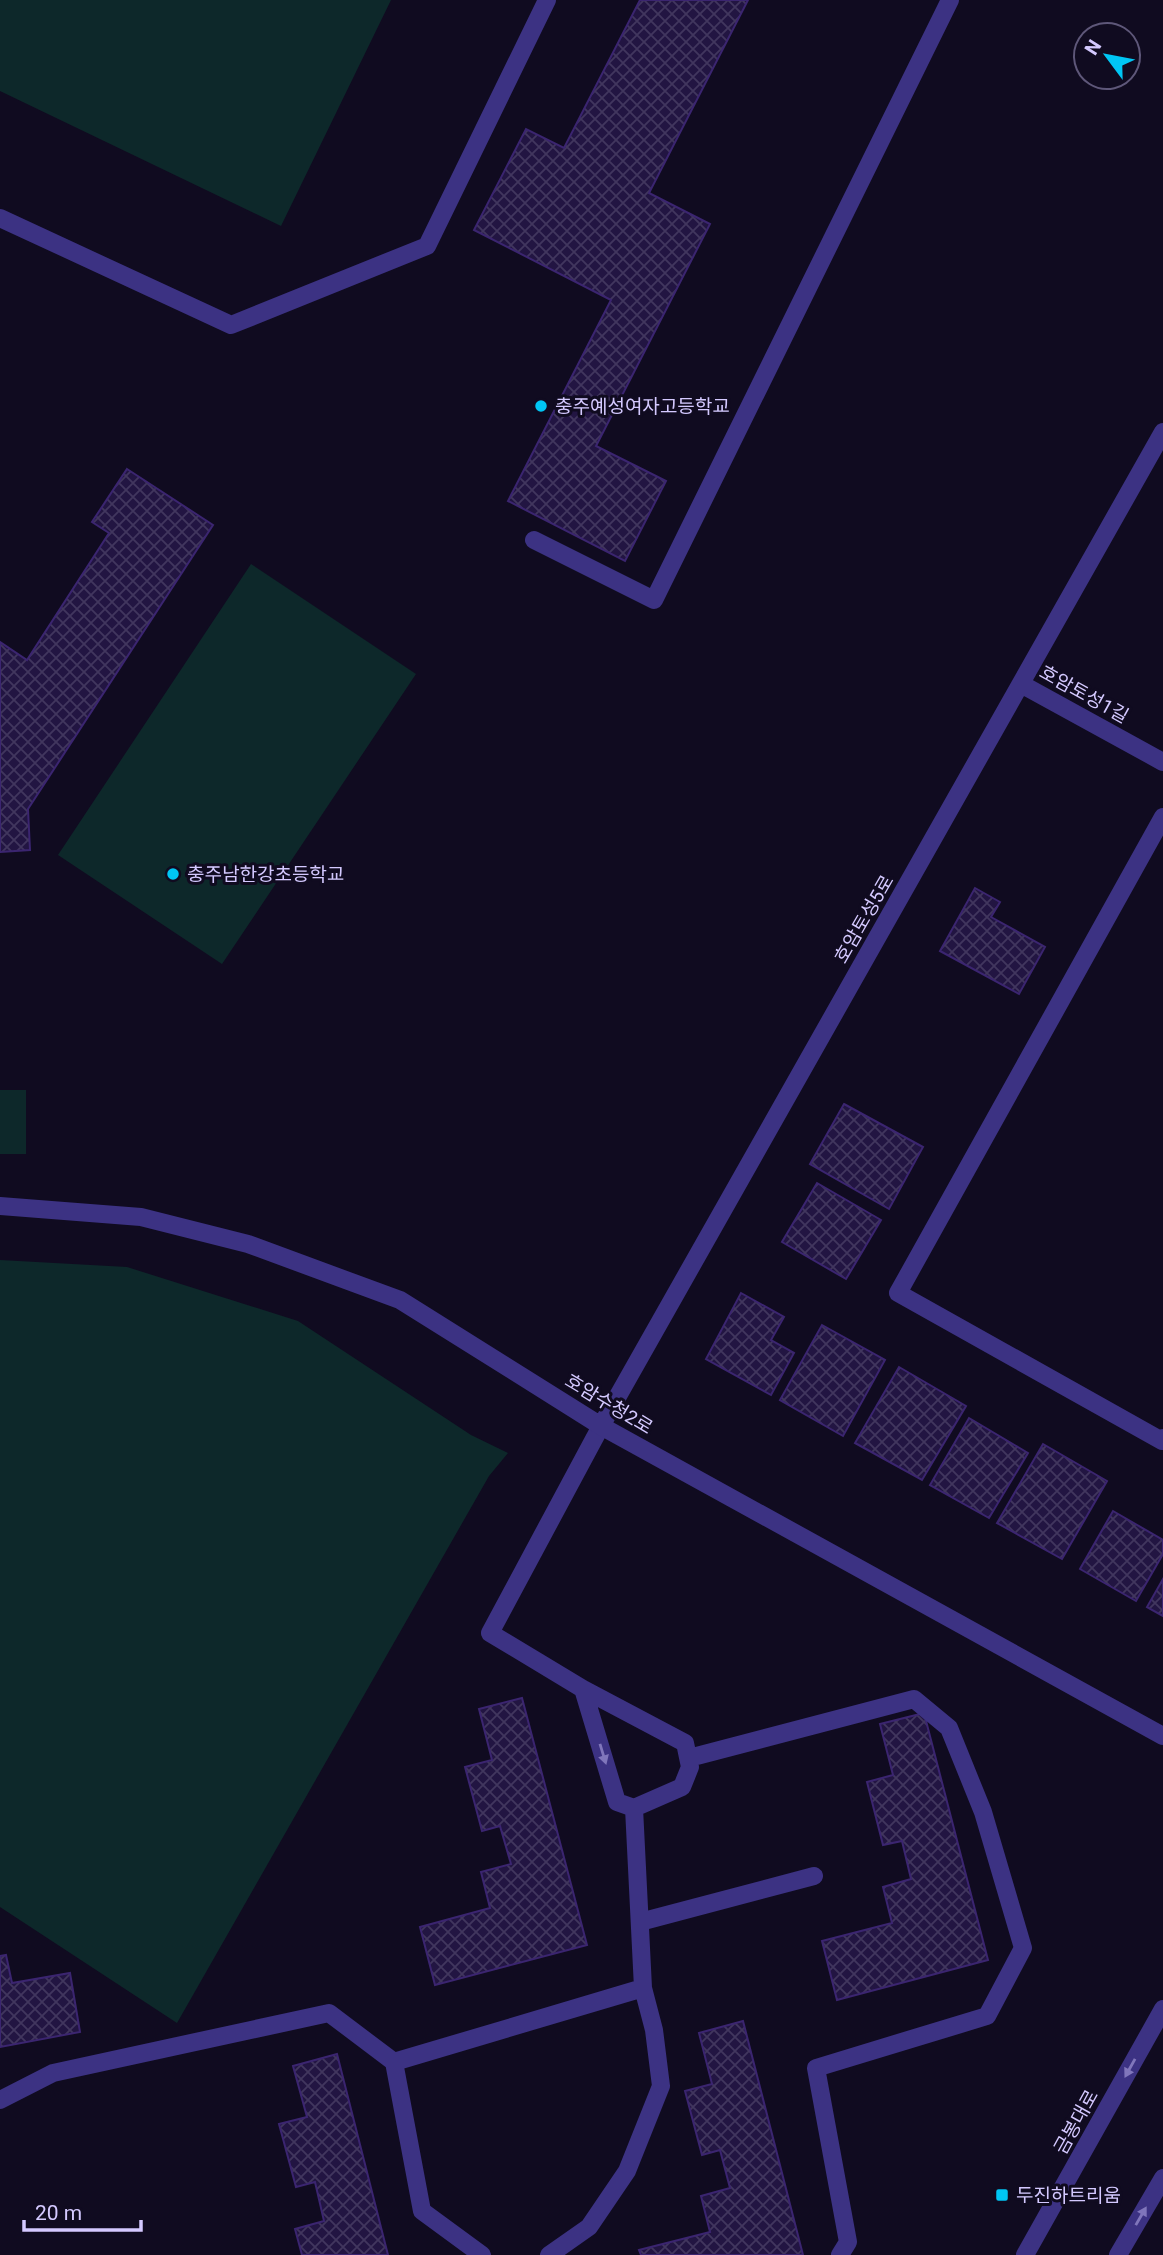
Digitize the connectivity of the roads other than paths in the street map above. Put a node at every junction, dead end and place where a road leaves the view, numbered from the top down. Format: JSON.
{"nodes":[{"id":1,"x":547,"y":0,"type":"edge"},
{"id":2,"x":950,"y":0,"type":"edge"},
{"id":3,"x":0,"y":218,"type":"edge"},
{"id":4,"x":1163,"y":432,"type":"edge"},
{"id":5,"x":534,"y":540,"type":"dead end"},
{"id":6,"x":1021,"y":684,"type":"junction"},
{"id":7,"x":1163,"y":762,"type":"edge"},
{"id":8,"x":1163,"y":817,"type":"edge"},
{"id":9,"x":0,"y":1206,"type":"edge"},
{"id":10,"x":601,"y":1426,"type":"junction"},
{"id":11,"x":1163,"y":1438,"type":"edge"},
{"id":12,"x":583,"y":1689,"type":"junction"},
{"id":13,"x":1163,"y":1737,"type":"edge"},
{"id":14,"x":688,"y":1758,"type":"junction"},
{"id":15,"x":634,"y":1808,"type":"junction"},
{"id":16,"x":814,"y":1876,"type":"dead end"},
{"id":17,"x":640,"y":1922,"type":"junction"},
{"id":18,"x":643,"y":1989,"type":"junction"},
{"id":19,"x":1163,"y":2008,"type":"edge"},
{"id":20,"x":394,"y":2062,"type":"junction"},
{"id":21,"x":0,"y":2100,"type":"edge"},
{"id":22,"x":1162,"y":2183,"type":"edge"},
{"id":23,"x":482,"y":2255,"type":"edge"},
{"id":24,"x":549,"y":2255,"type":"edge"},
{"id":25,"x":840,"y":2255,"type":"edge"},
{"id":26,"x":1026,"y":2255,"type":"edge"},
{"id":27,"x":1118,"y":2255,"type":"edge"}],
"edges":[{"from":1,"to":3,"type":"street"},
{"from":2,"to":5,"type":"street"},
{"from":4,"to":6,"type":"street","name":"호암토성5로"},
{"from":6,"to":7,"type":"street","name":"호암토성1길"},
{"from":6,"to":10,"type":"street","name":"호암토성5로"},
{"from":8,"to":11,"type":"street"},
{"from":9,"to":10,"type":"street","name":"호암수청2로"},
{"from":10,"to":12,"type":"street","name":"호암토성5로"},
{"from":10,"to":13,"type":"street","name":"호암수청2로"},
{"from":12,"to":14,"type":"street"},
{"from":12,"to":15,"type":"street","one_way":true},
{"from":14,"to":15,"type":"street"},
{"from":14,"to":25,"type":"street"},
{"from":15,"to":17,"type":"street"},
{"from":16,"to":17,"type":"street"},
{"from":17,"to":18,"type":"street"},
{"from":18,"to":20,"type":"street"},
{"from":18,"to":24,"type":"street"},
{"from":19,"to":26,"type":"street","name":"금봉대로","one_way":true},
{"from":20,"to":21,"type":"street"},
{"from":20,"to":23,"type":"street"},
{"from":27,"to":22,"type":"street","one_way":true}]}
